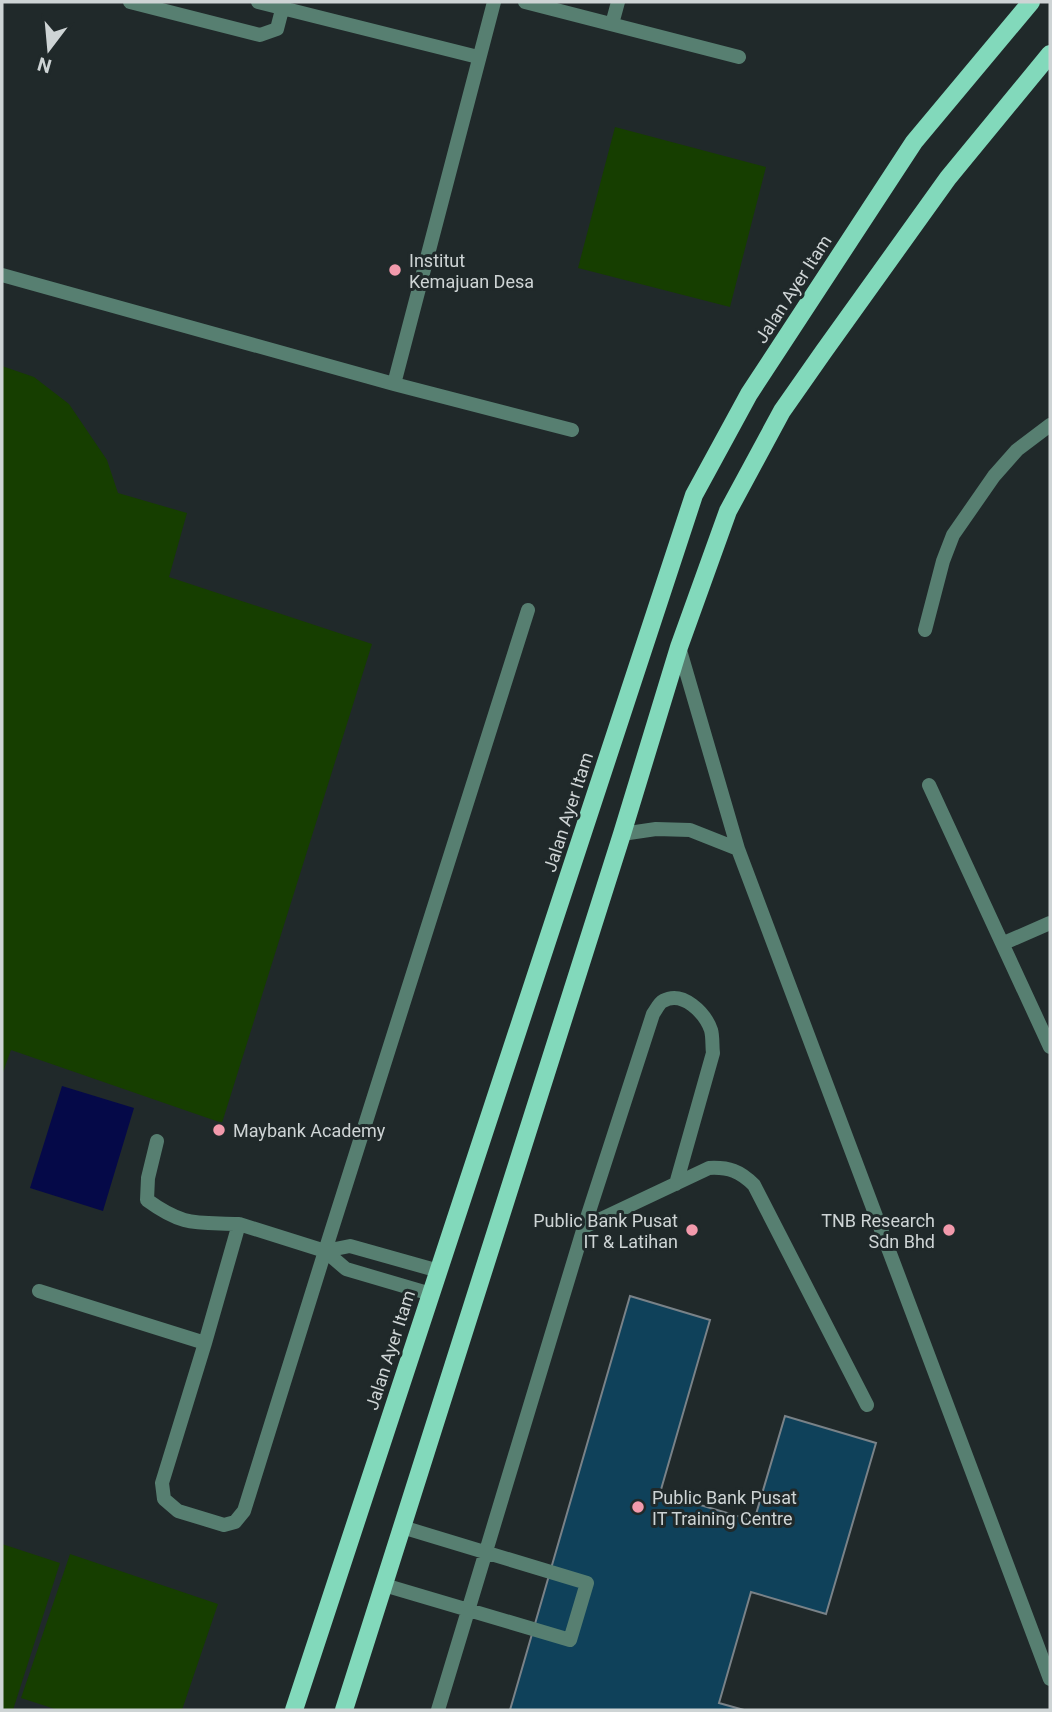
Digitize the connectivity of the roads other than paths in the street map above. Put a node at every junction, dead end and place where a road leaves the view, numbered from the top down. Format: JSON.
{"nodes":[{"id":1,"x":130,"y":2,"type":"edge"},
{"id":2,"x":258,"y":2,"type":"edge"},
{"id":3,"x":494,"y":2,"type":"edge"},
{"id":4,"x":525,"y":2,"type":"edge"},
{"id":5,"x":618,"y":2,"type":"edge"},
{"id":6,"x":1031,"y":2,"type":"edge"},
{"id":7,"x":283,"y":5,"type":"edge"},
{"id":8,"x":612,"y":24,"type":"junction"},
{"id":9,"x":1050,"y":54,"type":"edge"},
{"id":10,"x":478,"y":57,"type":"junction"},
{"id":11,"x":738,"y":57,"type":"dead end"},
{"id":12,"x":2,"y":275,"type":"edge"},
{"id":13,"x":394,"y":384,"type":"junction"},
{"id":14,"x":1050,"y":425,"type":"edge"},
{"id":15,"x":572,"y":430,"type":"dead end"},
{"id":16,"x":528,"y":610,"type":"dead end"},
{"id":17,"x":925,"y":631,"type":"dead end"},
{"id":18,"x":679,"y":647,"type":"junction"},
{"id":19,"x":929,"y":785,"type":"dead end"},
{"id":20,"x":622,"y":834,"type":"junction"},
{"id":21,"x":738,"y":849,"type":"junction"},
{"id":22,"x":1050,"y":923,"type":"edge"},
{"id":23,"x":1003,"y":943,"type":"junction"},
{"id":24,"x":1050,"y":1047,"type":"edge"},
{"id":25,"x":157,"y":1141,"type":"dead end"},
{"id":26,"x":676,"y":1184,"type":"junction"},
{"id":27,"x":239,"y":1224,"type":"junction"},
{"id":28,"x":584,"y":1227,"type":"junction"},
{"id":29,"x":325,"y":1251,"type":"junction"},
{"id":30,"x":439,"y":1271,"type":"junction"},
{"id":31,"x":40,"y":1291,"type":"dead end"},
{"id":32,"x":431,"y":1294,"type":"junction"},
{"id":33,"x":205,"y":1343,"type":"junction"},
{"id":34,"x":867,"y":1405,"type":"dead end"},
{"id":35,"x":402,"y":1527,"type":"junction"},
{"id":36,"x":485,"y":1552,"type":"junction"},
{"id":37,"x":384,"y":1585,"type":"junction"},
{"id":38,"x":467,"y":1610,"type":"junction"},
{"id":39,"x":1050,"y":1679,"type":"edge"},
{"id":40,"x":294,"y":1710,"type":"edge"},
{"id":41,"x":344,"y":1710,"type":"edge"},
{"id":42,"x":438,"y":1710,"type":"edge"}],
"edges":[{"from":1,"to":7,"type":"street"},
{"from":2,"to":7,"type":"street"},
{"from":3,"to":10,"type":"street"},
{"from":4,"to":8,"type":"street"},
{"from":5,"to":8,"type":"street"},
{"from":6,"to":30,"type":"main road","name":"Jalan Ayer Itam"},
{"from":7,"to":10,"type":"street"},
{"from":8,"to":11,"type":"street"},
{"from":9,"to":18,"type":"main road"},
{"from":10,"to":13,"type":"street"},
{"from":12,"to":13,"type":"street"},
{"from":13,"to":15,"type":"street"},
{"from":14,"to":17,"type":"street"},
{"from":16,"to":29,"type":"street"},
{"from":18,"to":20,"type":"main road"},
{"from":18,"to":21,"type":"street"},
{"from":19,"to":23,"type":"street"},
{"from":20,"to":21,"type":"street"},
{"from":20,"to":35,"type":"main road"},
{"from":21,"to":39,"type":"street"},
{"from":22,"to":23,"type":"street"},
{"from":23,"to":24,"type":"street"},
{"from":25,"to":27,"type":"street"},
{"from":26,"to":28,"type":"street"},
{"from":26,"to":28,"type":"street"},
{"from":26,"to":34,"type":"street"},
{"from":27,"to":29,"type":"street"},
{"from":27,"to":33,"type":"street"},
{"from":28,"to":36,"type":"street"},
{"from":29,"to":30,"type":"street"},
{"from":29,"to":32,"type":"street"},
{"from":29,"to":33,"type":"street"},
{"from":30,"to":32,"type":"main road","name":"Jalan Ayer Itam"},
{"from":31,"to":33,"type":"street"},
{"from":32,"to":40,"type":"main road","name":"Jalan Ayer Itam"},
{"from":35,"to":36,"type":"street"},
{"from":35,"to":37,"type":"main road"},
{"from":36,"to":38,"type":"street"},
{"from":36,"to":38,"type":"street"},
{"from":37,"to":38,"type":"street"},
{"from":37,"to":41,"type":"main road"},
{"from":38,"to":42,"type":"street"}]}
